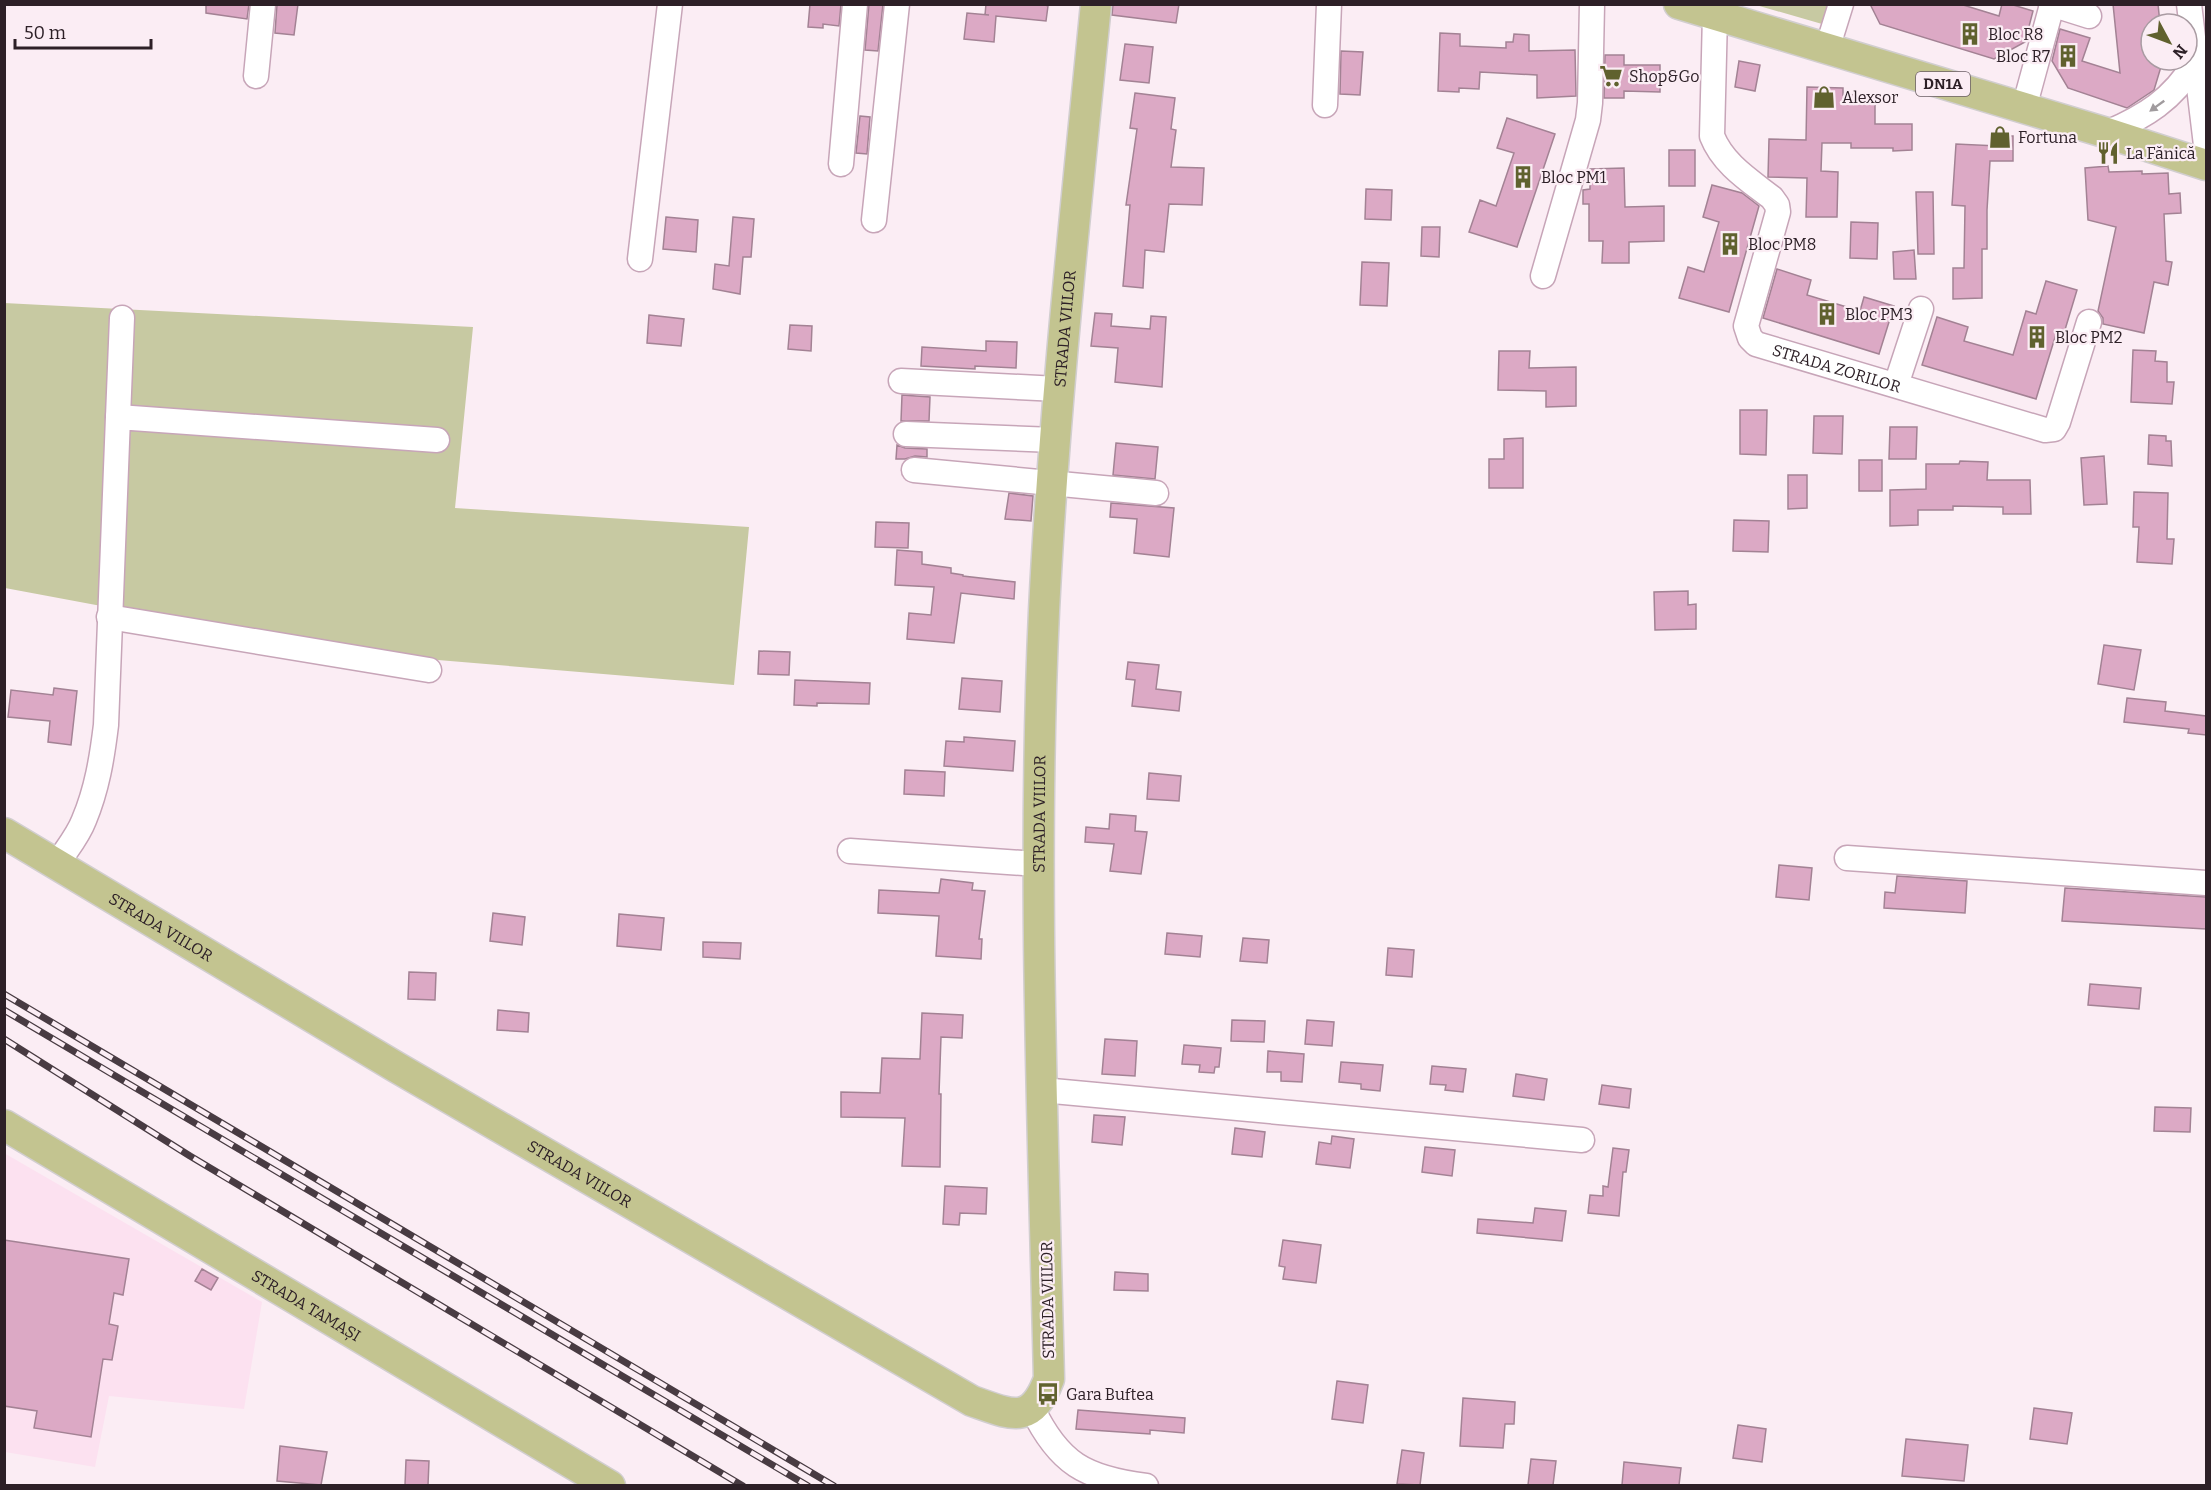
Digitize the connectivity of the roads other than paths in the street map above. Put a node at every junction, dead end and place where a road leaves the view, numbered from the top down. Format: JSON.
{"nodes":[{"id":1,"x":263,"y":4,"type":"edge"},
{"id":2,"x":670,"y":4,"type":"edge"},
{"id":3,"x":855,"y":4,"type":"edge"},
{"id":4,"x":897,"y":4,"type":"edge"},
{"id":5,"x":1096,"y":4,"type":"edge"},
{"id":6,"x":1329,"y":4,"type":"edge"},
{"id":7,"x":1592,"y":4,"type":"edge"},
{"id":8,"x":1679,"y":4,"type":"edge"},
{"id":9,"x":1841,"y":4,"type":"edge"},
{"id":10,"x":2052,"y":5,"type":"edge"},
{"id":11,"x":1715,"y":15,"type":"junction"},
{"id":12,"x":2089,"y":16,"type":"dead end"},
{"id":13,"x":1827,"y":49,"type":"junction"},
{"id":14,"x":2190,"y":72,"type":"edge"},
{"id":15,"x":2196,"y":72,"type":"edge"},
{"id":16,"x":256,"y":76,"type":"dead end"},
{"id":17,"x":1325,"y":105,"type":"dead end"},
{"id":18,"x":2024,"y":108,"type":"junction"},
{"id":19,"x":2107,"y":133,"type":"junction"},
{"id":20,"x":2206,"y":145,"type":"edge"},
{"id":21,"x":841,"y":164,"type":"dead end"},
{"id":22,"x":2206,"y":165,"type":"edge"},
{"id":23,"x":874,"y":220,"type":"dead end"},
{"id":24,"x":640,"y":259,"type":"dead end"},
{"id":25,"x":1543,"y":276,"type":"dead end"},
{"id":26,"x":1921,"y":309,"type":"dead end"},
{"id":27,"x":122,"y":318,"type":"dead end"},
{"id":28,"x":2089,"y":322,"type":"dead end"},
{"id":29,"x":901,"y":381,"type":"dead end"},
{"id":30,"x":1896,"y":386,"type":"junction"},
{"id":31,"x":1058,"y":389,"type":"junction"},
{"id":32,"x":118,"y":417,"type":"junction"},
{"id":33,"x":906,"y":434,"type":"dead end"},
{"id":34,"x":437,"y":440,"type":"dead end"},
{"id":35,"x":1054,"y":441,"type":"junction"},
{"id":36,"x":914,"y":470,"type":"dead end"},
{"id":37,"x":1052,"y":482,"type":"junction"},
{"id":38,"x":1156,"y":493,"type":"dead end"},
{"id":39,"x":109,"y":616,"type":"junction"},
{"id":40,"x":429,"y":670,"type":"dead end"},
{"id":41,"x":4,"y":833,"type":"edge"},
{"id":42,"x":850,"y":851,"type":"dead end"},
{"id":43,"x":1847,"y":858,"type":"dead end"},
{"id":44,"x":57,"y":864,"type":"junction"},
{"id":45,"x":1037,"y":864,"type":"junction"},
{"id":46,"x":2206,"y":883,"type":"edge"},
{"id":47,"x":1042,"y":1090,"type":"junction"},
{"id":48,"x":4,"y":1125,"type":"edge"},
{"id":49,"x":1582,"y":1140,"type":"dead end"},
{"id":50,"x":1032,"y":1408,"type":"junction"},
{"id":51,"x":1084,"y":1471,"type":"junction"},
{"id":52,"x":610,"y":1485,"type":"edge"},
{"id":53,"x":1106,"y":1485,"type":"edge"},
{"id":54,"x":1146,"y":1485,"type":"edge"}],
"edges":[{"from":1,"to":16,"type":"street"},
{"from":2,"to":24,"type":"street"},
{"from":3,"to":21,"type":"street"},
{"from":4,"to":23,"type":"street"},
{"from":5,"to":31,"type":"main road","name":"STRADA VIILOR"},
{"from":6,"to":17,"type":"street"},
{"from":7,"to":25,"type":"street"},
{"from":8,"to":11,"type":"main road","number":"DN1A"},
{"from":9,"to":13,"type":"street"},
{"from":10,"to":12,"type":"street"},
{"from":10,"to":18,"type":"street"},
{"from":11,"to":13,"type":"main road","number":"DN1A"},
{"from":11,"to":30,"type":"street","name":"STRADA ZORILOR"},
{"from":13,"to":18,"type":"main road","number":"DN1A"},
{"from":14,"to":19,"type":"street","one_way":true},
{"from":15,"to":20,"type":"street"},
{"from":18,"to":19,"type":"main road","number":"DN1A"},
{"from":19,"to":22,"type":"main road","number":"DN1A"},
{"from":26,"to":30,"type":"street"},
{"from":27,"to":32,"type":"street"},
{"from":28,"to":30,"type":"street","name":"STRADA ZORILOR"},
{"from":29,"to":31,"type":"street"},
{"from":31,"to":35,"type":"main road","name":"STRADA VIILOR"},
{"from":32,"to":34,"type":"street"},
{"from":32,"to":39,"type":"street"},
{"from":33,"to":35,"type":"street"},
{"from":35,"to":37,"type":"main road","name":"STRADA VIILOR"},
{"from":36,"to":37,"type":"street"},
{"from":37,"to":38,"type":"street"},
{"from":37,"to":45,"type":"main road","name":"STRADA VIILOR"},
{"from":39,"to":40,"type":"street"},
{"from":39,"to":44,"type":"street"},
{"from":41,"to":44,"type":"main road","name":"STRADA VIILOR"},
{"from":42,"to":45,"type":"street"},
{"from":43,"to":46,"type":"street"},
{"from":44,"to":50,"type":"main road","name":"STRADA VIILOR"},
{"from":45,"to":47,"type":"main road","name":"STRADA VIILOR"},
{"from":47,"to":49,"type":"street"},
{"from":47,"to":50,"type":"main road","name":"STRADA VIILOR"},
{"from":48,"to":52,"type":"main road","name":"STRADA TAMAȘI"},
{"from":50,"to":51,"type":"street"},
{"from":51,"to":53,"type":"street"},
{"from":51,"to":54,"type":"street"}]}
